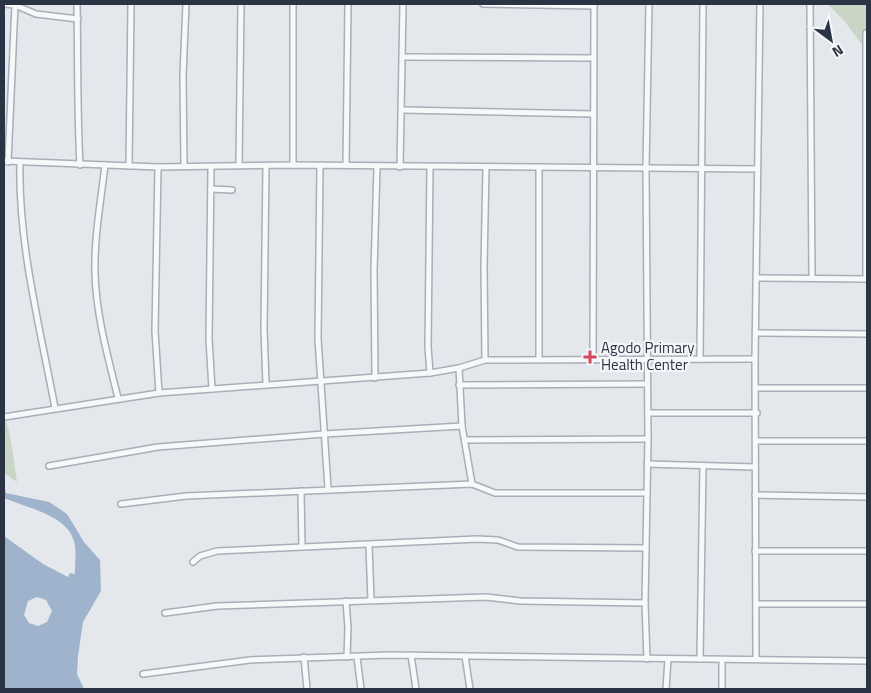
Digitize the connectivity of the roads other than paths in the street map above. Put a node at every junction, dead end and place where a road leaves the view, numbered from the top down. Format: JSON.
{"nodes":[{"id":1,"x":4,"y":4,"type":"edge"},
{"id":2,"x":77,"y":4,"type":"edge"},
{"id":3,"x":131,"y":4,"type":"edge"},
{"id":4,"x":186,"y":4,"type":"edge"},
{"id":5,"x":241,"y":4,"type":"edge"},
{"id":6,"x":293,"y":4,"type":"edge"},
{"id":7,"x":348,"y":4,"type":"edge"},
{"id":8,"x":403,"y":4,"type":"edge"},
{"id":9,"x":483,"y":4,"type":"edge"},
{"id":10,"x":649,"y":4,"type":"edge"},
{"id":11,"x":703,"y":4,"type":"edge"},
{"id":12,"x":760,"y":4,"type":"edge"},
{"id":13,"x":810,"y":4,"type":"edge"},
{"id":14,"x":594,"y":5,"type":"edge"},
{"id":15,"x":16,"y":6,"type":"junction"},
{"id":16,"x":78,"y":19,"type":"junction"},
{"id":17,"x":866,"y":33,"type":"dead end"},
{"id":18,"x":403,"y":57,"type":"junction"},
{"id":19,"x":593,"y":58,"type":"junction"},
{"id":20,"x":403,"y":110,"type":"junction"},
{"id":21,"x":593,"y":114,"type":"junction"},
{"id":22,"x":6,"y":162,"type":"edge"},
{"id":23,"x":866,"y":162,"type":"edge"},
{"id":24,"x":20,"y":163,"type":"junction"},
{"id":25,"x":80,"y":165,"type":"junction"},
{"id":26,"x":105,"y":165,"type":"junction"},
{"id":27,"x":239,"y":165,"type":"junction"},
{"id":28,"x":293,"y":165,"type":"junction"},
{"id":29,"x":129,"y":166,"type":"junction"},
{"id":30,"x":184,"y":166,"type":"junction"},
{"id":31,"x":266,"y":166,"type":"junction"},
{"id":32,"x":320,"y":166,"type":"junction"},
{"id":33,"x":346,"y":166,"type":"junction"},
{"id":34,"x":377,"y":166,"type":"junction"},
{"id":35,"x":400,"y":166,"type":"junction"},
{"id":36,"x":158,"y":167,"type":"junction"},
{"id":37,"x":211,"y":167,"type":"junction"},
{"id":38,"x":430,"y":167,"type":"junction"},
{"id":39,"x":539,"y":167,"type":"junction"},
{"id":40,"x":486,"y":168,"type":"junction"},
{"id":41,"x":593,"y":168,"type":"junction"},
{"id":42,"x":646,"y":168,"type":"junction"},
{"id":43,"x":701,"y":169,"type":"junction"},
{"id":44,"x":757,"y":169,"type":"junction"},
{"id":45,"x":211,"y":189,"type":"junction"},
{"id":46,"x":232,"y":190,"type":"dead end"},
{"id":47,"x":812,"y":277,"type":"junction"},
{"id":48,"x":757,"y":278,"type":"junction"},
{"id":49,"x":867,"y":278,"type":"edge"},
{"id":50,"x":756,"y":333,"type":"junction"},
{"id":51,"x":867,"y":334,"type":"edge"},
{"id":52,"x":755,"y":358,"type":"junction"},
{"id":53,"x":539,"y":359,"type":"junction"},
{"id":54,"x":646,"y":359,"type":"junction"},
{"id":55,"x":700,"y":359,"type":"junction"},
{"id":56,"x":485,"y":360,"type":"junction"},
{"id":57,"x":593,"y":360,"type":"junction"},
{"id":58,"x":459,"y":368,"type":"junction"},
{"id":59,"x":430,"y":373,"type":"junction"},
{"id":60,"x":376,"y":378,"type":"junction"},
{"id":61,"x":320,"y":380,"type":"junction"},
{"id":62,"x":266,"y":384,"type":"junction"},
{"id":63,"x":646,"y":384,"type":"junction"},
{"id":64,"x":459,"y":385,"type":"junction"},
{"id":65,"x":757,"y":388,"type":"junction"},
{"id":66,"x":867,"y":388,"type":"edge"},
{"id":67,"x":212,"y":389,"type":"junction"},
{"id":68,"x":159,"y":393,"type":"junction"},
{"id":69,"x":118,"y":398,"type":"junction"},
{"id":70,"x":55,"y":408,"type":"junction"},
{"id":71,"x":648,"y":413,"type":"junction"},
{"id":72,"x":757,"y":413,"type":"junction"},
{"id":73,"x":4,"y":417,"type":"edge"},
{"id":74,"x":462,"y":426,"type":"junction"},
{"id":75,"x":324,"y":434,"type":"junction"},
{"id":76,"x":465,"y":440,"type":"junction"},
{"id":77,"x":648,"y":440,"type":"junction"},
{"id":78,"x":756,"y":441,"type":"junction"},
{"id":79,"x":867,"y":441,"type":"edge"},
{"id":80,"x":647,"y":464,"type":"junction"},
{"id":81,"x":49,"y":466,"type":"dead end"},
{"id":82,"x":702,"y":467,"type":"junction"},
{"id":83,"x":755,"y":467,"type":"junction"},
{"id":84,"x":472,"y":484,"type":"junction"},
{"id":85,"x":328,"y":488,"type":"junction"},
{"id":86,"x":301,"y":491,"type":"junction"},
{"id":87,"x":647,"y":494,"type":"junction"},
{"id":88,"x":755,"y":496,"type":"junction"},
{"id":89,"x":867,"y":497,"type":"edge"},
{"id":90,"x":121,"y":504,"type":"dead end"},
{"id":91,"x":369,"y":546,"type":"junction"},
{"id":92,"x":302,"y":547,"type":"junction"},
{"id":93,"x":646,"y":548,"type":"junction"},
{"id":94,"x":755,"y":551,"type":"junction"},
{"id":95,"x":867,"y":552,"type":"edge"},
{"id":96,"x":193,"y":562,"type":"dead end"},
{"id":97,"x":371,"y":600,"type":"junction"},
{"id":98,"x":346,"y":601,"type":"junction"},
{"id":99,"x":645,"y":603,"type":"junction"},
{"id":100,"x":756,"y":604,"type":"junction"},
{"id":101,"x":867,"y":604,"type":"edge"},
{"id":102,"x":165,"y":613,"type":"dead end"},
{"id":103,"x":411,"y":655,"type":"junction"},
{"id":104,"x":357,"y":656,"type":"junction"},
{"id":105,"x":465,"y":656,"type":"junction"},
{"id":106,"x":347,"y":657,"type":"junction"},
{"id":107,"x":304,"y":658,"type":"junction"},
{"id":108,"x":647,"y":659,"type":"junction"},
{"id":109,"x":668,"y":659,"type":"junction"},
{"id":110,"x":700,"y":659,"type":"junction"},
{"id":111,"x":756,"y":659,"type":"junction"},
{"id":112,"x":722,"y":660,"type":"junction"},
{"id":113,"x":867,"y":661,"type":"edge"},
{"id":114,"x":144,"y":674,"type":"dead end"},
{"id":115,"x":306,"y":689,"type":"edge"},
{"id":116,"x":361,"y":689,"type":"edge"},
{"id":117,"x":416,"y":689,"type":"edge"},
{"id":118,"x":470,"y":689,"type":"edge"},
{"id":119,"x":666,"y":689,"type":"edge"},
{"id":120,"x":722,"y":689,"type":"edge"}],
"edges":[{"from":1,"to":15,"type":"street"},
{"from":2,"to":16,"type":"street"},
{"from":3,"to":29,"type":"street"},
{"from":4,"to":30,"type":"street"},
{"from":5,"to":27,"type":"street"},
{"from":6,"to":28,"type":"street"},
{"from":7,"to":33,"type":"street"},
{"from":8,"to":18,"type":"street"},
{"from":9,"to":14,"type":"street"},
{"from":10,"to":42,"type":"street"},
{"from":11,"to":43,"type":"street"},
{"from":12,"to":44,"type":"street"},
{"from":13,"to":47,"type":"street"},
{"from":14,"to":19,"type":"street"},
{"from":15,"to":16,"type":"street"},
{"from":15,"to":22,"type":"street"},
{"from":16,"to":25,"type":"street"},
{"from":17,"to":23,"type":"street"},
{"from":18,"to":19,"type":"street"},
{"from":18,"to":20,"type":"street"},
{"from":19,"to":21,"type":"street"},
{"from":20,"to":21,"type":"street"},
{"from":20,"to":35,"type":"street"},
{"from":21,"to":41,"type":"street"},
{"from":22,"to":24,"type":"street"},
{"from":23,"to":49,"type":"street"},
{"from":24,"to":25,"type":"street"},
{"from":24,"to":70,"type":"street"},
{"from":25,"to":26,"type":"street"},
{"from":26,"to":29,"type":"street"},
{"from":26,"to":69,"type":"street"},
{"from":27,"to":31,"type":"street"},
{"from":27,"to":37,"type":"street"},
{"from":28,"to":31,"type":"street"},
{"from":28,"to":32,"type":"street"},
{"from":29,"to":36,"type":"street"},
{"from":30,"to":36,"type":"street"},
{"from":30,"to":37,"type":"street"},
{"from":31,"to":62,"type":"street"},
{"from":32,"to":33,"type":"street"},
{"from":32,"to":61,"type":"street"},
{"from":33,"to":34,"type":"street"},
{"from":34,"to":35,"type":"street"},
{"from":34,"to":60,"type":"street"},
{"from":35,"to":38,"type":"street"},
{"from":36,"to":68,"type":"street"},
{"from":37,"to":45,"type":"street"},
{"from":38,"to":40,"type":"street"},
{"from":38,"to":59,"type":"street"},
{"from":39,"to":40,"type":"street"},
{"from":39,"to":41,"type":"street"},
{"from":39,"to":53,"type":"street"},
{"from":40,"to":56,"type":"street"},
{"from":41,"to":42,"type":"street"},
{"from":41,"to":57,"type":"street"},
{"from":42,"to":43,"type":"street"},
{"from":42,"to":54,"type":"street"},
{"from":43,"to":44,"type":"street"},
{"from":43,"to":55,"type":"street"},
{"from":44,"to":48,"type":"street"},
{"from":45,"to":46,"type":"street"},
{"from":45,"to":67,"type":"street"},
{"from":47,"to":48,"type":"street"},
{"from":47,"to":49,"type":"street"},
{"from":48,"to":50,"type":"street"},
{"from":50,"to":51,"type":"street"},
{"from":50,"to":52,"type":"street"},
{"from":52,"to":55,"type":"street"},
{"from":52,"to":65,"type":"street"},
{"from":53,"to":56,"type":"street"},
{"from":53,"to":57,"type":"street"},
{"from":54,"to":55,"type":"street"},
{"from":54,"to":57,"type":"street"},
{"from":54,"to":63,"type":"street"},
{"from":56,"to":58,"type":"street"},
{"from":58,"to":59,"type":"street"},
{"from":58,"to":64,"type":"street"},
{"from":59,"to":60,"type":"street"},
{"from":60,"to":61,"type":"street"},
{"from":61,"to":62,"type":"street"},
{"from":61,"to":75,"type":"street"},
{"from":62,"to":67,"type":"street"},
{"from":63,"to":64,"type":"street"},
{"from":63,"to":71,"type":"street"},
{"from":64,"to":74,"type":"street"},
{"from":65,"to":66,"type":"street"},
{"from":65,"to":72,"type":"street"},
{"from":67,"to":68,"type":"street"},
{"from":68,"to":69,"type":"street"},
{"from":69,"to":70,"type":"street"},
{"from":70,"to":73,"type":"street"},
{"from":71,"to":72,"type":"street"},
{"from":71,"to":77,"type":"street"},
{"from":72,"to":78,"type":"street"},
{"from":74,"to":75,"type":"street"},
{"from":74,"to":76,"type":"street"},
{"from":75,"to":81,"type":"street"},
{"from":75,"to":85,"type":"street"},
{"from":76,"to":77,"type":"street"},
{"from":76,"to":84,"type":"street"},
{"from":77,"to":80,"type":"street"},
{"from":78,"to":79,"type":"street"},
{"from":78,"to":83,"type":"street"},
{"from":80,"to":82,"type":"street"},
{"from":80,"to":87,"type":"street"},
{"from":82,"to":83,"type":"street"},
{"from":82,"to":110,"type":"street"},
{"from":83,"to":88,"type":"street"},
{"from":84,"to":85,"type":"street"},
{"from":84,"to":87,"type":"street"},
{"from":85,"to":86,"type":"street"},
{"from":86,"to":90,"type":"street"},
{"from":86,"to":92,"type":"street"},
{"from":87,"to":93,"type":"street"},
{"from":88,"to":89,"type":"street"},
{"from":88,"to":94,"type":"street"},
{"from":91,"to":92,"type":"street"},
{"from":91,"to":93,"type":"street"},
{"from":91,"to":97,"type":"street"},
{"from":92,"to":96,"type":"street"},
{"from":93,"to":99,"type":"street"},
{"from":94,"to":95,"type":"street"},
{"from":94,"to":100,"type":"street"},
{"from":97,"to":98,"type":"street"},
{"from":97,"to":99,"type":"street"},
{"from":98,"to":102,"type":"street"},
{"from":98,"to":106,"type":"street"},
{"from":99,"to":108,"type":"street"},
{"from":100,"to":101,"type":"street"},
{"from":100,"to":111,"type":"street"},
{"from":103,"to":104,"type":"street"},
{"from":103,"to":105,"type":"street"},
{"from":103,"to":117,"type":"street"},
{"from":104,"to":106,"type":"street"},
{"from":104,"to":116,"type":"street"},
{"from":105,"to":108,"type":"street"},
{"from":105,"to":118,"type":"street"},
{"from":106,"to":107,"type":"street"},
{"from":107,"to":114,"type":"street"},
{"from":107,"to":115,"type":"street"},
{"from":108,"to":109,"type":"street"},
{"from":109,"to":110,"type":"street"},
{"from":109,"to":119,"type":"street"},
{"from":110,"to":112,"type":"street"},
{"from":111,"to":112,"type":"street"},
{"from":111,"to":113,"type":"street"},
{"from":112,"to":120,"type":"street"}]}
